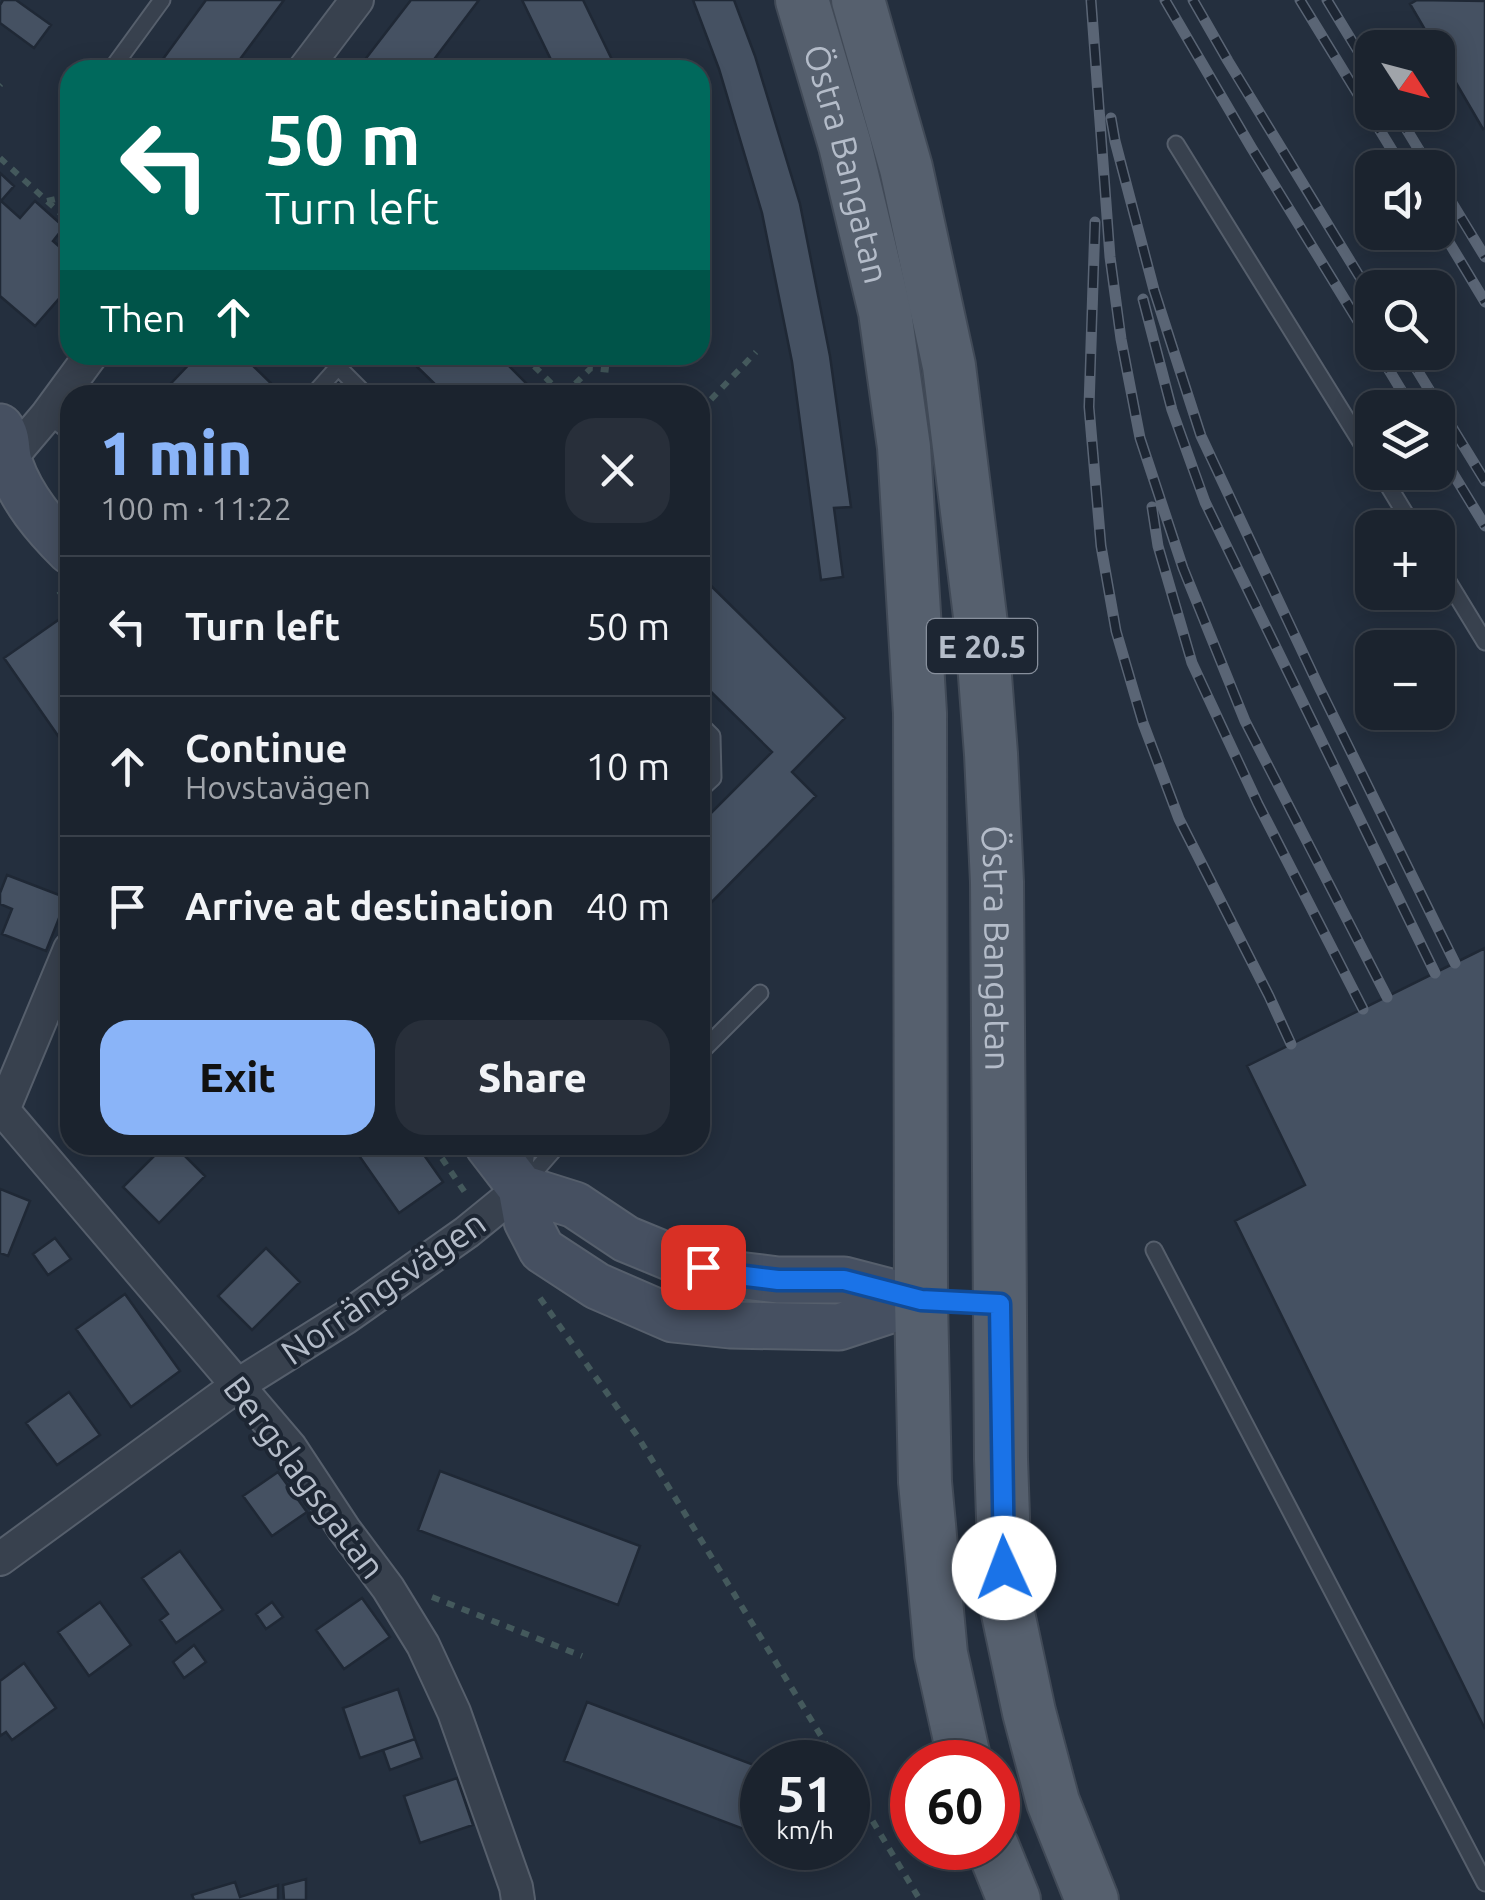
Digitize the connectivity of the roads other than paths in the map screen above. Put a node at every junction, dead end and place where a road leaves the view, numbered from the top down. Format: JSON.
{"nodes":[{"id":1,"x":162,"y":0,"type":"edge"},
{"id":2,"x":356,"y":0,"type":"edge"},
{"id":3,"x":802,"y":0,"type":"edge"},
{"id":4,"x":858,"y":0,"type":"edge"},
{"id":5,"x":117,"y":60,"type":"edge"},
{"id":6,"x":311,"y":60,"type":"edge"},
{"id":7,"x":1176,"y":144,"type":"dead end"},
{"id":8,"x":336,"y":365,"type":"edge"},
{"id":9,"x":356,"y":385,"type":"edge"},
{"id":10,"x":59,"y":423,"type":"edge"},
{"id":11,"x":1355,"y":433,"type":"edge"},
{"id":12,"x":4,"y":444,"type":"edge"},
{"id":13,"x":60,"y":540,"type":"edge"},
{"id":14,"x":1455,"y":593,"type":"edge"},
{"id":15,"x":1485,"y":642,"type":"edge"},
{"id":16,"x":710,"y":734,"type":"edge"},
{"id":17,"x":710,"y":780,"type":"edge"},
{"id":18,"x":60,"y":972,"type":"edge"},
{"id":19,"x":760,"y":993,"type":"dead end"},
{"id":20,"x":710,"y":1043,"type":"edge"},
{"id":21,"x":2,"y":1110,"type":"edge"},
{"id":22,"x":524,"y":1166,"type":"edge"},
{"id":23,"x":1154,"y":1250,"type":"dead end"},
{"id":24,"x":921,"y":1300,"type":"junction"},
{"id":25,"x":1000,"y":1304,"type":"junction"},
{"id":26,"x":238,"y":1385,"type":"junction"},
{"id":27,"x":0,"y":1559,"type":"edge"},
{"id":28,"x":960,"y":1740,"type":"edge"},
{"id":29,"x":1002,"y":1870,"type":"edge"},
{"id":30,"x":1485,"y":1882,"type":"edge"},
{"id":31,"x":518,"y":1900,"type":"edge"},
{"id":32,"x":1014,"y":1900,"type":"edge"},
{"id":33,"x":1092,"y":1900,"type":"edge"}],
"edges":[{"from":1,"to":5,"type":"lane"},
{"from":2,"to":6,"type":"street"},
{"from":3,"to":24,"type":"main road","name":"Östra Bangatan","number":"E 20.5"},
{"from":4,"to":25,"type":"main road","name":"Östra Bangatan","number":"E 20.5"},
{"from":7,"to":11,"type":"lane"},
{"from":8,"to":9,"type":"lane"},
{"from":10,"to":12,"type":"street"},
{"from":12,"to":13,"type":"street"},
{"from":14,"to":15,"type":"lane"},
{"from":16,"to":17,"type":"lane"},
{"from":18,"to":21,"type":"street"},
{"from":19,"to":20,"type":"lane"},
{"from":21,"to":26,"type":"street","name":"Bergslagsgatan"},
{"from":22,"to":24,"type":"street"},
{"from":22,"to":26,"type":"street","name":"Norrängsvägen"},
{"from":23,"to":30,"type":"lane"},
{"from":24,"to":25,"type":"main road"},
{"from":24,"to":28,"type":"main road","name":"Östra Bangatan","number":"E 20.5"},
{"from":25,"to":33,"type":"main road","name":"Östra Bangatan","number":"E 20.5"},
{"from":26,"to":27,"type":"street","name":"Norrängsvägen"},
{"from":26,"to":31,"type":"street","name":"Bergslagsgatan"},
{"from":29,"to":32,"type":"main road"}]}
